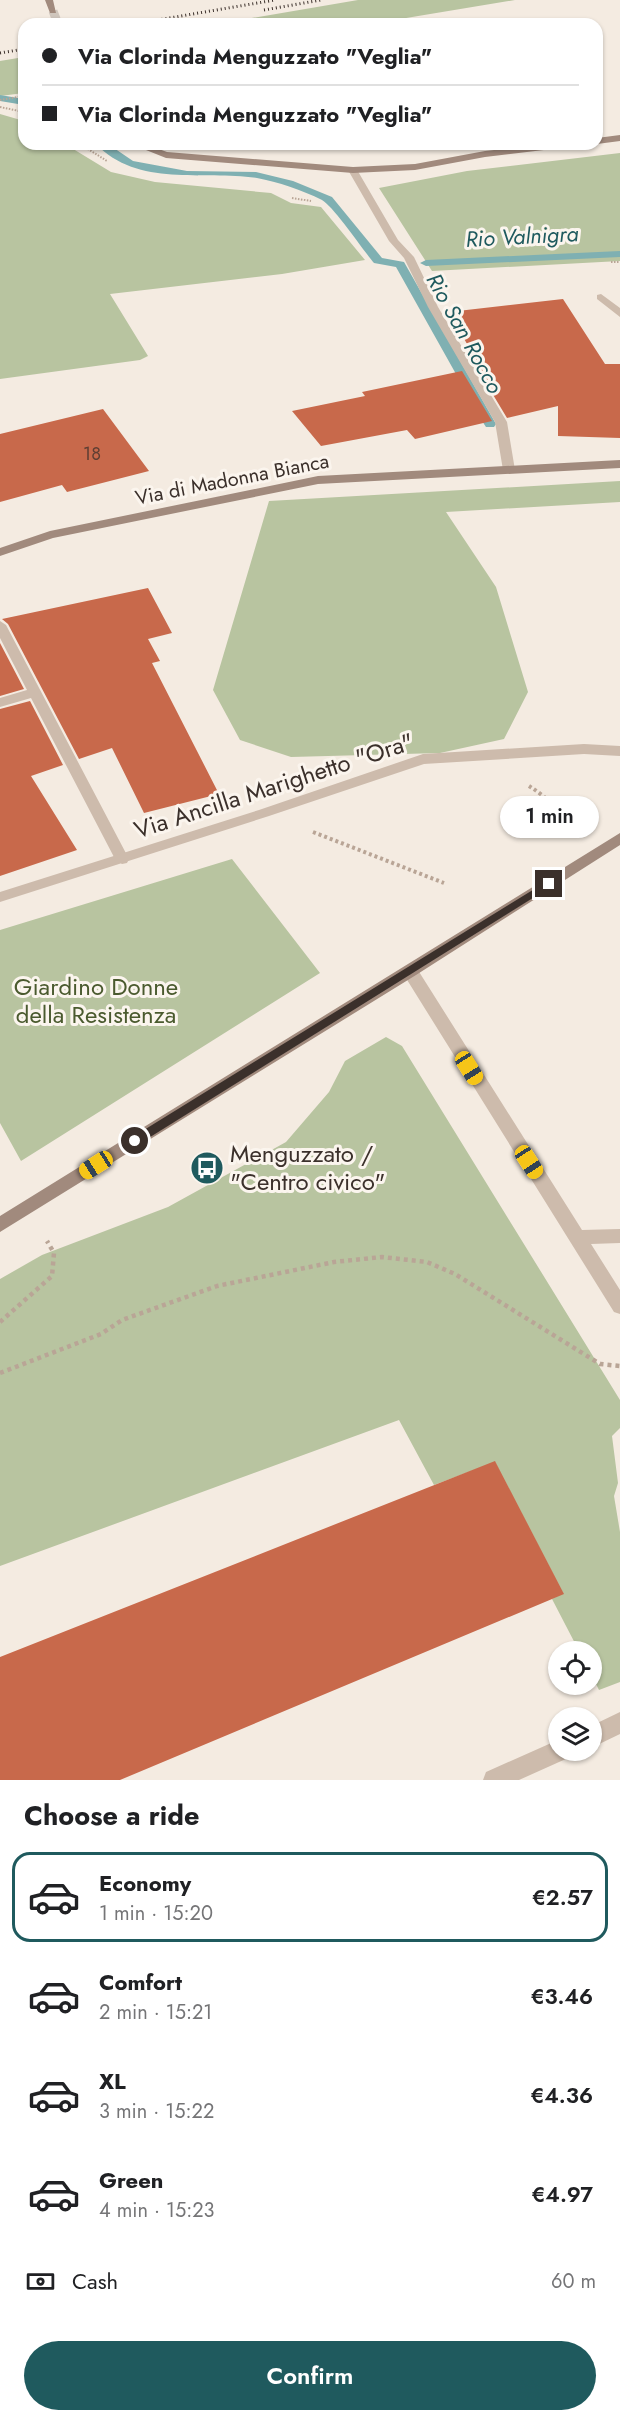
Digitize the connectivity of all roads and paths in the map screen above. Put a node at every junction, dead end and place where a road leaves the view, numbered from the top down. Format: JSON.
{"nodes":[{"id":1,"x":50,"y":0,"type":"edge"},
{"id":2,"x":53,"y":11,"type":"tunnel mouth"},
{"id":3,"x":18,"y":97,"type":"edge"},
{"id":4,"x":0,"y":100,"type":"edge"},
{"id":5,"x":0,"y":107,"type":"edge"},
{"id":6,"x":18,"y":111,"type":"edge"},
{"id":7,"x":620,"y":138,"type":"edge"},
{"id":8,"x":603,"y":140,"type":"edge"},
{"id":9,"x":152,"y":150,"type":"edge"},
{"id":10,"x":519,"y":150,"type":"edge"},
{"id":11,"x":353,"y":170,"type":"junction"},
{"id":12,"x":611,"y":262,"type":"dead end"},
{"id":13,"x":620,"y":262,"type":"edge"},
{"id":14,"x":602,"y":297,"type":"dead end"},
{"id":15,"x":620,"y":314,"type":"edge"},
{"id":16,"x":620,"y":464,"type":"edge"},
{"id":17,"x":509,"y":470,"type":"junction"},
{"id":18,"x":0,"y":552,"type":"edge"},
{"id":19,"x":0,"y":625,"type":"edge"},
{"id":20,"x":35,"y":692,"type":"junction"},
{"id":21,"x":0,"y":703,"type":"edge"},
{"id":22,"x":620,"y":752,"type":"edge"},
{"id":23,"x":527,"y":785,"type":"dead end"},
{"id":24,"x":264,"y":813,"type":"junction"},
{"id":25,"x":620,"y":838,"type":"edge"},
{"id":26,"x":556,"y":839,"type":"dead end"},
{"id":27,"x":122,"y":859,"type":"junction"},
{"id":28,"x":444,"y":883,"type":"dead end"},
{"id":29,"x":0,"y":897,"type":"edge"},
{"id":30,"x":410,"y":972,"type":"junction"},
{"id":31,"x":0,"y":1225,"type":"edge"},
{"id":32,"x":620,"y":1236,"type":"edge"},
{"id":33,"x":576,"y":1237,"type":"junction"},
{"id":34,"x":47,"y":1241,"type":"dead end"},
{"id":35,"x":620,"y":1306,"type":"edge"},
{"id":36,"x":0,"y":1322,"type":"edge"},
{"id":37,"x":620,"y":1366,"type":"edge"},
{"id":38,"x":0,"y":1373,"type":"edge"},
{"id":39,"x":620,"y":1723,"type":"edge"},
{"id":40,"x":602,"y":1732,"type":"edge"},
{"id":41,"x":548,"y":1755,"type":"edge"},
{"id":42,"x":494,"y":1780,"type":"edge"}],
"edges":[{"from":1,"to":2,"type":"main road"},
{"from":3,"to":4,"type":"path"},
{"from":5,"to":6,"type":"path"},
{"from":7,"to":8,"type":"main road"},
{"from":9,"to":11,"type":"main road"},
{"from":10,"to":11,"type":"main road"},
{"from":11,"to":17,"type":"street"},
{"from":12,"to":13,"type":"path"},
{"from":14,"to":15,"type":"street"},
{"from":16,"to":17,"type":"main road","name":"Via di Madonna Bianca"},
{"from":17,"to":18,"type":"main road","name":"Via di Madonna Bianca"},
{"from":19,"to":20,"type":"street","name":"Via Ancilla Marighetto \"Ora\""},
{"from":20,"to":21,"type":"street"},
{"from":20,"to":27,"type":"street","name":"Via Ancilla Marighetto \"Ora\""},
{"from":22,"to":24,"type":"street","name":"Via Ancilla Marighetto \"Ora\""},
{"from":23,"to":26,"type":"path"},
{"from":24,"to":27,"type":"street","name":"Via Ancilla Marighetto \"Ora\""},
{"from":24,"to":28,"type":"path"},
{"from":25,"to":30,"type":"main road"},
{"from":27,"to":29,"type":"street","name":"Via Ancilla Marighetto \"Ora\""},
{"from":30,"to":31,"type":"main road"},
{"from":30,"to":33,"type":"street"},
{"from":32,"to":33,"type":"street"},
{"from":33,"to":35,"type":"street"},
{"from":34,"to":36,"type":"path"},
{"from":37,"to":38,"type":"path"},
{"from":39,"to":40,"type":"street"},
{"from":41,"to":42,"type":"street"}]}
